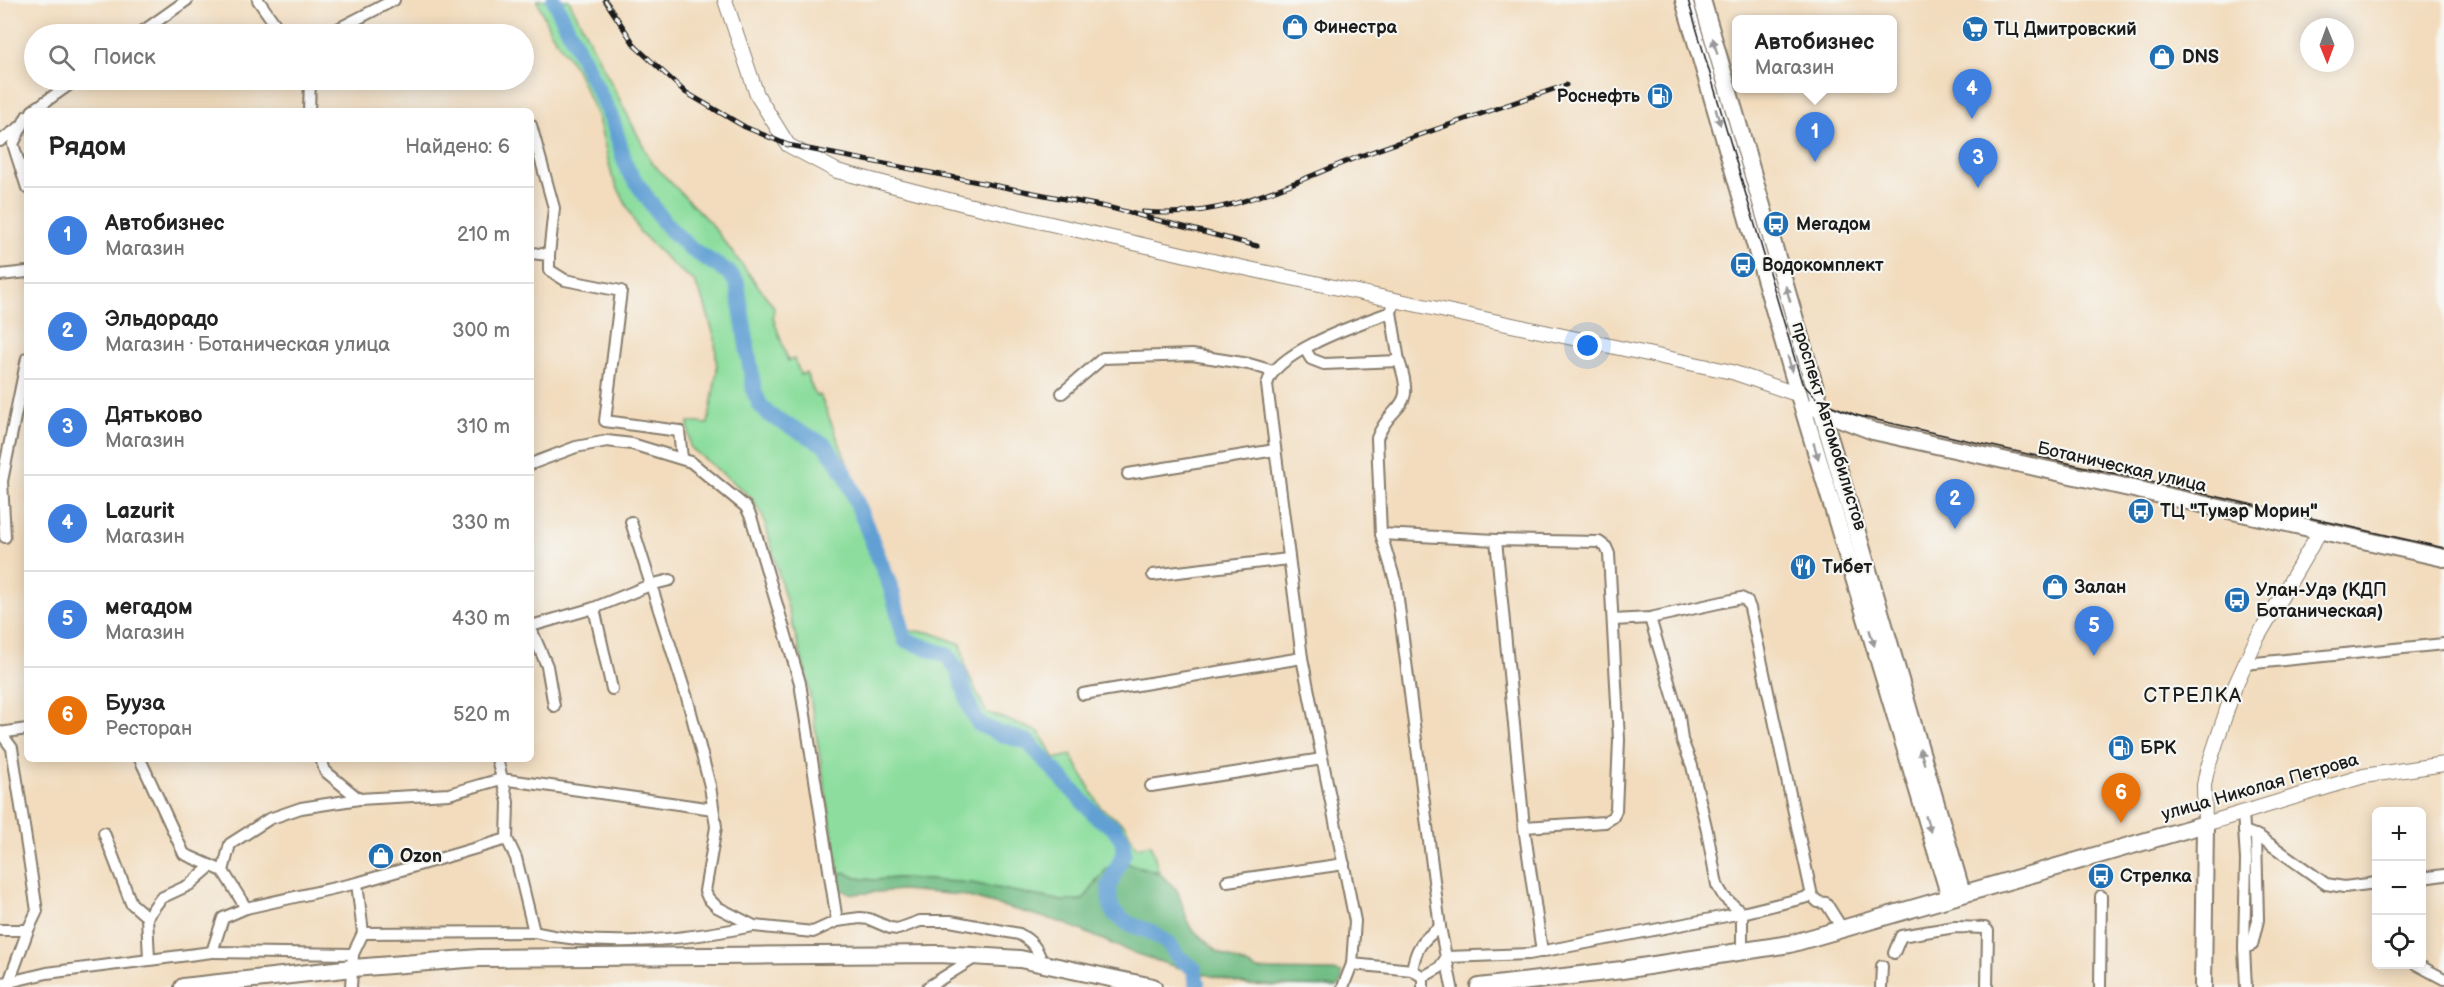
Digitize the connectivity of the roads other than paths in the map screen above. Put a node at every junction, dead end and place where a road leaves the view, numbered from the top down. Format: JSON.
{"nodes":[{"id":1,"x":187,"y":0,"type":"edge"},
{"id":2,"x":258,"y":0,"type":"edge"},
{"id":3,"x":394,"y":0,"type":"edge"},
{"id":4,"x":724,"y":0,"type":"edge"},
{"id":5,"x":1684,"y":0,"type":"edge"},
{"id":6,"x":1702,"y":0,"type":"edge"},
{"id":7,"x":153,"y":24,"type":"edge"},
{"id":8,"x":275,"y":24,"type":"edge"},
{"id":9,"x":347,"y":24,"type":"edge"},
{"id":10,"x":62,"y":90,"type":"edge"},
{"id":11,"x":310,"y":90,"type":"edge"},
{"id":12,"x":37,"y":108,"type":"edge"},
{"id":13,"x":309,"y":108,"type":"edge"},
{"id":14,"x":24,"y":122,"type":"edge"},
{"id":15,"x":24,"y":123,"type":"edge"},
{"id":16,"x":534,"y":136,"type":"edge"},
{"id":17,"x":0,"y":141,"type":"edge"},
{"id":18,"x":24,"y":179,"type":"edge"},
{"id":19,"x":534,"y":253,"type":"edge"},
{"id":20,"x":549,"y":255,"type":"junction"},
{"id":21,"x":24,"y":272,"type":"edge"},
{"id":22,"x":0,"y":274,"type":"edge"},
{"id":23,"x":1393,"y":306,"type":"junction"},
{"id":24,"x":1305,"y":349,"type":"junction"},
{"id":25,"x":1399,"y":360,"type":"junction"},
{"id":26,"x":1273,"y":371,"type":"junction"},
{"id":27,"x":24,"y":372,"type":"edge"},
{"id":28,"x":1062,"y":393,"type":"dead end"},
{"id":29,"x":1799,"y":395,"type":"junction"},
{"id":30,"x":1821,"y":411,"type":"junction"},
{"id":31,"x":1275,"y":450,"type":"junction"},
{"id":32,"x":682,"y":458,"type":"junction"},
{"id":33,"x":534,"y":464,"type":"edge"},
{"id":34,"x":1128,"y":474,"type":"dead end"},
{"id":35,"x":1,"y":481,"type":"edge"},
{"id":36,"x":631,"y":522,"type":"dead end"},
{"id":37,"x":2320,"y":531,"type":"junction"},
{"id":38,"x":1382,"y":534,"type":"junction"},
{"id":39,"x":5,"y":537,"type":"dead end"},
{"id":40,"x":1496,"y":540,"type":"junction"},
{"id":41,"x":2444,"y":558,"type":"edge"},
{"id":42,"x":1288,"y":559,"type":"junction"},
{"id":43,"x":1153,"y":575,"type":"dead end"},
{"id":44,"x":670,"y":580,"type":"dead end"},
{"id":45,"x":650,"y":585,"type":"junction"},
{"id":46,"x":594,"y":608,"type":"junction"},
{"id":47,"x":1650,"y":618,"type":"junction"},
{"id":48,"x":1613,"y":620,"type":"junction"},
{"id":49,"x":534,"y":626,"type":"edge"},
{"id":50,"x":534,"y":634,"type":"edge"},
{"id":51,"x":2444,"y":644,"type":"edge"},
{"id":52,"x":1302,"y":658,"type":"junction"},
{"id":53,"x":2245,"y":664,"type":"junction"},
{"id":54,"x":612,"y":688,"type":"dead end"},
{"id":55,"x":1083,"y":694,"type":"dead end"},
{"id":56,"x":554,"y":705,"type":"dead end"},
{"id":57,"x":24,"y":729,"type":"edge"},
{"id":58,"x":0,"y":733,"type":"edge"},
{"id":59,"x":1322,"y":759,"type":"junction"},
{"id":60,"x":141,"y":762,"type":"edge"},
{"id":61,"x":322,"y":762,"type":"edge"},
{"id":62,"x":498,"y":762,"type":"edge"},
{"id":63,"x":2444,"y":764,"type":"edge"},
{"id":64,"x":501,"y":779,"type":"junction"},
{"id":65,"x":1151,"y":786,"type":"dead end"},
{"id":66,"x":359,"y":799,"type":"junction"},
{"id":67,"x":713,"y":809,"type":"junction"},
{"id":68,"x":2243,"y":812,"type":"junction"},
{"id":69,"x":2205,"y":824,"type":"junction"},
{"id":70,"x":1524,"y":827,"type":"junction"},
{"id":71,"x":2244,"y":831,"type":"junction"},
{"id":72,"x":105,"y":833,"type":"dead end"},
{"id":73,"x":2256,"y":835,"type":"junction"},
{"id":74,"x":507,"y":839,"type":"junction"},
{"id":75,"x":1344,"y":864,"type":"junction"},
{"id":76,"x":211,"y":866,"type":"junction"},
{"id":77,"x":223,"y":871,"type":"junction"},
{"id":78,"x":2444,"y":875,"type":"edge"},
{"id":79,"x":2426,"y":877,"type":"edge"},
{"id":80,"x":1227,"y":881,"type":"dead end"},
{"id":81,"x":357,"y":883,"type":"junction"},
{"id":82,"x":2372,"y":884,"type":"edge"},
{"id":83,"x":1956,"y":895,"type":"junction"},
{"id":84,"x":1812,"y":896,"type":"junction"},
{"id":85,"x":2101,"y":896,"type":"dead end"},
{"id":86,"x":246,"y":908,"type":"junction"},
{"id":87,"x":1742,"y":913,"type":"junction"},
{"id":88,"x":147,"y":916,"type":"junction"},
{"id":89,"x":837,"y":921,"type":"junction"},
{"id":90,"x":754,"y":926,"type":"junction"},
{"id":91,"x":1440,"y":927,"type":"junction"},
{"id":92,"x":0,"y":930,"type":"edge"},
{"id":93,"x":28,"y":930,"type":"junction"},
{"id":94,"x":1844,"y":930,"type":"junction"},
{"id":95,"x":534,"y":932,"type":"junction"},
{"id":96,"x":363,"y":933,"type":"junction"},
{"id":97,"x":2244,"y":948,"type":"junction"},
{"id":98,"x":212,"y":952,"type":"junction"},
{"id":99,"x":1542,"y":952,"type":"junction"},
{"id":100,"x":1742,"y":952,"type":"junction"},
{"id":101,"x":1894,"y":953,"type":"dead end"},
{"id":102,"x":979,"y":955,"type":"junction"},
{"id":103,"x":1447,"y":957,"type":"junction"},
{"id":104,"x":149,"y":959,"type":"junction"},
{"id":105,"x":353,"y":961,"type":"junction"},
{"id":106,"x":1042,"y":963,"type":"junction"},
{"id":107,"x":1352,"y":964,"type":"junction"},
{"id":108,"x":1882,"y":966,"type":"dead end"},
{"id":109,"x":2425,"y":969,"type":"edge"},
{"id":110,"x":1412,"y":970,"type":"junction"},
{"id":111,"x":2444,"y":980,"type":"edge"},
{"id":112,"x":1423,"y":982,"type":"edge"},
{"id":113,"x":6,"y":984,"type":"edge"},
{"id":114,"x":183,"y":987,"type":"edge"},
{"id":115,"x":351,"y":987,"type":"edge"},
{"id":116,"x":928,"y":987,"type":"edge"},
{"id":117,"x":1153,"y":987,"type":"edge"},
{"id":118,"x":1343,"y":987,"type":"edge"},
{"id":119,"x":1452,"y":987,"type":"edge"},
{"id":120,"x":1479,"y":987,"type":"edge"},
{"id":121,"x":1881,"y":987,"type":"edge"},
{"id":122,"x":1987,"y":987,"type":"edge"},
{"id":123,"x":2100,"y":987,"type":"edge"},
{"id":124,"x":2203,"y":987,"type":"edge"},
{"id":125,"x":2246,"y":987,"type":"edge"}],
"edges":[{"from":1,"to":7,"type":"street"},
{"from":2,"to":8,"type":"street"},
{"from":3,"to":9,"type":"street"},
{"from":4,"to":23,"type":"street"},
{"from":5,"to":29,"type":"main road","name":"проспект Автомобилистов","one_way":true},
{"from":30,"to":6,"type":"main road","name":"проспект Автомобилистов","one_way":true},
{"from":10,"to":12,"type":"street"},
{"from":11,"to":13,"type":"street"},
{"from":14,"to":17,"type":"street"},
{"from":15,"to":18,"type":"street"},
{"from":16,"to":20,"type":"street"},
{"from":19,"to":20,"type":"street"},
{"from":20,"to":32,"type":"street"},
{"from":21,"to":22,"type":"street"},
{"from":23,"to":24,"type":"street"},
{"from":23,"to":25,"type":"street"},
{"from":23,"to":29,"type":"street"},
{"from":24,"to":25,"type":"street"},
{"from":24,"to":26,"type":"street"},
{"from":25,"to":38,"type":"street"},
{"from":26,"to":28,"type":"street"},
{"from":26,"to":31,"type":"street"},
{"from":27,"to":35,"type":"street"},
{"from":29,"to":30,"type":"main road","name":"Ботаническая улица"},
{"from":29,"to":83,"type":"main road","name":"проспект Автомобилистов","one_way":true},
{"from":30,"to":37,"type":"main road","name":"Ботаническая улица"},
{"from":83,"to":30,"type":"main road","name":"проспект Автомобилистов","one_way":true},
{"from":31,"to":34,"type":"street"},
{"from":31,"to":42,"type":"street"},
{"from":32,"to":33,"type":"street"},
{"from":32,"to":89,"type":"street"},
{"from":35,"to":39,"type":"street"},
{"from":36,"to":45,"type":"street"},
{"from":37,"to":41,"type":"main road","name":"Ботаническая улица"},
{"from":37,"to":53,"type":"street"},
{"from":38,"to":40,"type":"street"},
{"from":38,"to":91,"type":"street"},
{"from":40,"to":48,"type":"street"},
{"from":40,"to":70,"type":"street"},
{"from":42,"to":43,"type":"street"},
{"from":42,"to":52,"type":"street"},
{"from":44,"to":45,"type":"street"},
{"from":45,"to":46,"type":"street"},
{"from":45,"to":67,"type":"street"},
{"from":46,"to":49,"type":"street"},
{"from":46,"to":54,"type":"street"},
{"from":47,"to":48,"type":"street"},
{"from":47,"to":84,"type":"street"},
{"from":47,"to":87,"type":"street"},
{"from":48,"to":70,"type":"street"},
{"from":50,"to":56,"type":"street"},
{"from":51,"to":53,"type":"street"},
{"from":52,"to":55,"type":"street"},
{"from":52,"to":59,"type":"street"},
{"from":53,"to":69,"type":"street"},
{"from":57,"to":58,"type":"street"},
{"from":58,"to":93,"type":"street"},
{"from":59,"to":65,"type":"street"},
{"from":59,"to":75,"type":"street"},
{"from":60,"to":76,"type":"street"},
{"from":61,"to":66,"type":"street"},
{"from":62,"to":64,"type":"street"},
{"from":63,"to":68,"type":"street","name":"улица Николая Петрова"},
{"from":64,"to":66,"type":"street"},
{"from":64,"to":67,"type":"street"},
{"from":64,"to":74,"type":"street"},
{"from":66,"to":77,"type":"street"},
{"from":67,"to":90,"type":"street"},
{"from":68,"to":69,"type":"street","name":"улица Николая Петрова"},
{"from":68,"to":71,"type":"street"},
{"from":69,"to":83,"type":"main road","name":"улица Николая Петрова"},
{"from":69,"to":124,"type":"main road"},
{"from":70,"to":99,"type":"street"},
{"from":71,"to":73,"type":"street"},
{"from":71,"to":97,"type":"street"},
{"from":72,"to":88,"type":"street"},
{"from":73,"to":82,"type":"street"},
{"from":73,"to":97,"type":"street"},
{"from":74,"to":81,"type":"street"},
{"from":74,"to":95,"type":"street"},
{"from":75,"to":80,"type":"street"},
{"from":75,"to":107,"type":"street"},
{"from":76,"to":77,"type":"street"},
{"from":76,"to":88,"type":"street"},
{"from":77,"to":86,"type":"street"},
{"from":78,"to":79,"type":"street"},
{"from":81,"to":86,"type":"street"},
{"from":81,"to":96,"type":"street"},
{"from":83,"to":94,"type":"main road","name":"улица Николая Петрова"},
{"from":84,"to":87,"type":"street"},
{"from":84,"to":94,"type":"street"},
{"from":85,"to":123,"type":"street"},
{"from":86,"to":98,"type":"street"},
{"from":87,"to":99,"type":"street"},
{"from":87,"to":100,"type":"street"},
{"from":88,"to":104,"type":"street"},
{"from":89,"to":90,"type":"street"},
{"from":89,"to":106,"type":"street"},
{"from":90,"to":95,"type":"street"},
{"from":91,"to":103,"type":"street"},
{"from":91,"to":110,"type":"street"},
{"from":92,"to":93,"type":"street"},
{"from":93,"to":113,"type":"street"},
{"from":94,"to":100,"type":"main road","name":"улица Николая Петрова"},
{"from":95,"to":96,"type":"street"},
{"from":96,"to":105,"type":"street"},
{"from":97,"to":125,"type":"street"},
{"from":98,"to":104,"type":"street"},
{"from":98,"to":105,"type":"street"},
{"from":99,"to":103,"type":"street"},
{"from":100,"to":120,"type":"main road","name":"улица Николая Петрова"},
{"from":101,"to":122,"type":"street"},
{"from":102,"to":105,"type":"main road"},
{"from":102,"to":106,"type":"main road"},
{"from":102,"to":116,"type":"street"},
{"from":103,"to":112,"type":"street"},
{"from":103,"to":119,"type":"street"},
{"from":104,"to":113,"type":"street"},
{"from":105,"to":114,"type":"main road"},
{"from":105,"to":115,"type":"street"},
{"from":106,"to":117,"type":"main road"},
{"from":107,"to":110,"type":"street"},
{"from":107,"to":118,"type":"street"},
{"from":108,"to":121,"type":"street"},
{"from":109,"to":111,"type":"street"},
{"from":110,"to":112,"type":"street"}]}
